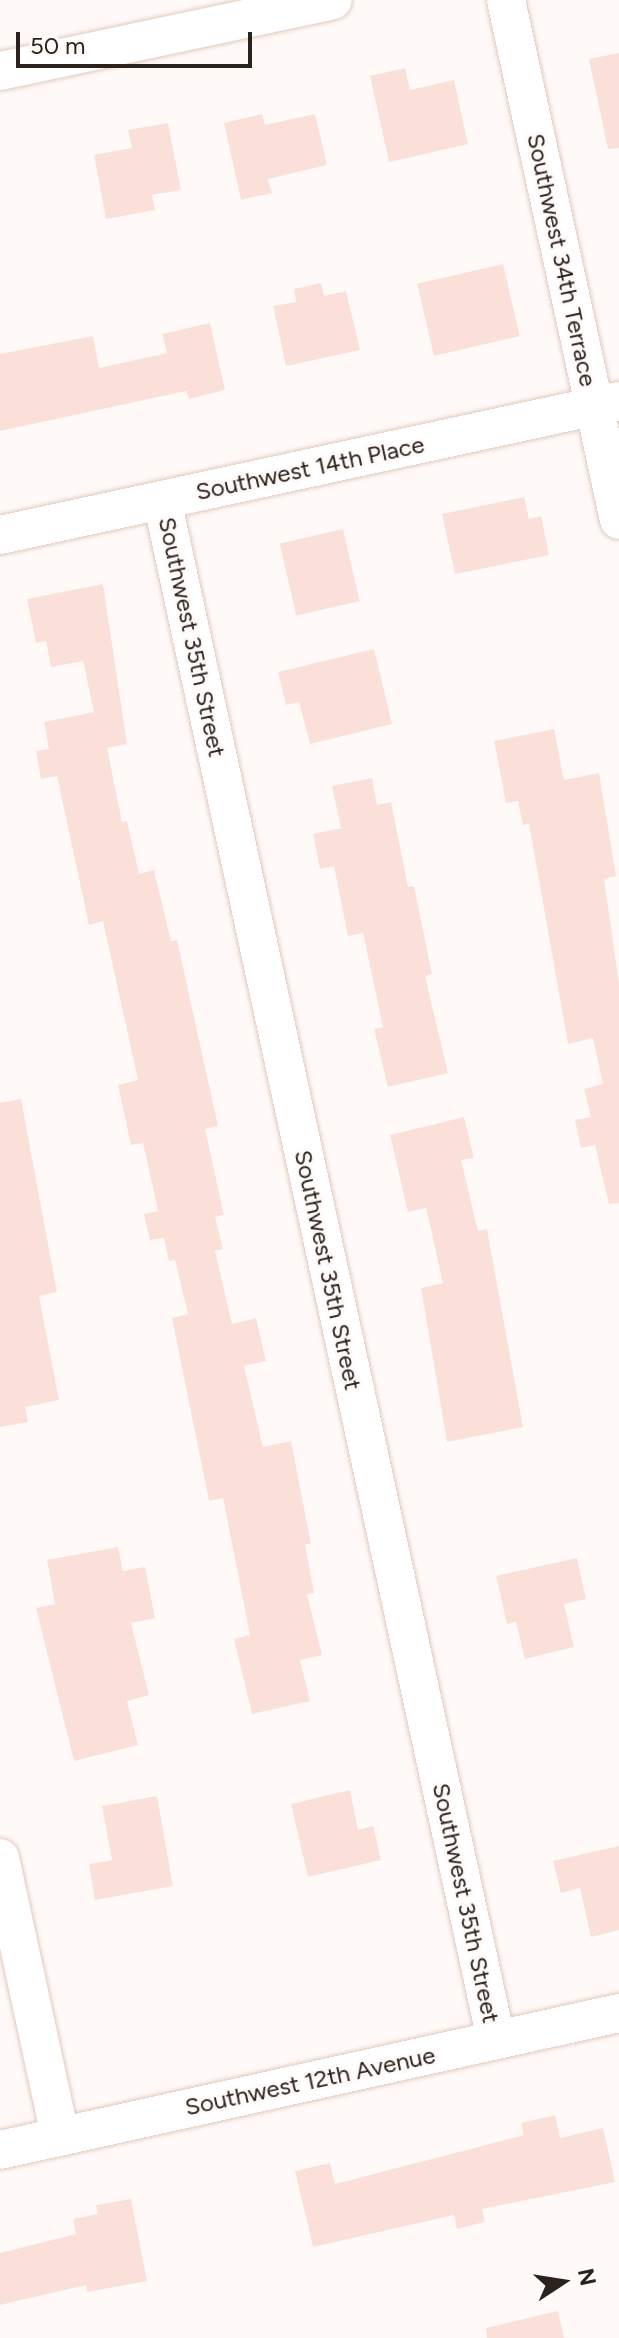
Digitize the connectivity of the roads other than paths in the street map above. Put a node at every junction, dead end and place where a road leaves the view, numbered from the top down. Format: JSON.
{"nodes":[{"id":1,"x":333,"y":0,"type":"edge"},
{"id":2,"x":506,"y":0,"type":"edge"},
{"id":3,"x":0,"y":71,"type":"edge"},
{"id":4,"x":607,"y":403,"type":"edge"},
{"id":5,"x":162,"y":500,"type":"junction"},
{"id":6,"x":619,"y":520,"type":"edge"},
{"id":7,"x":0,"y":535,"type":"edge"},
{"id":8,"x":0,"y":1858,"type":"edge"},
{"id":9,"x":619,"y":2013,"type":"edge"},
{"id":10,"x":496,"y":2040,"type":"junction"},
{"id":11,"x":60,"y":2136,"type":"junction"},
{"id":12,"x":0,"y":2150,"type":"edge"}],
"edges":[{"from":1,"to":3,"type":"street"},
{"from":2,"to":4,"type":"street","name":"Southwest 34th Terrace"},
{"from":4,"to":5,"type":"street","name":"Southwest 14th Place"},
{"from":4,"to":6,"type":"street","name":"Southwest 34th Terrace"},
{"from":5,"to":7,"type":"street","name":"Southwest 14th Place"},
{"from":5,"to":10,"type":"street","name":"Southwest 35th Street"},
{"from":8,"to":11,"type":"street"},
{"from":9,"to":10,"type":"street","name":"Southwest 12th Avenue"},
{"from":10,"to":11,"type":"street","name":"Southwest 12th Avenue"},
{"from":11,"to":12,"type":"street","name":"Southwest 12th Avenue"}]}
